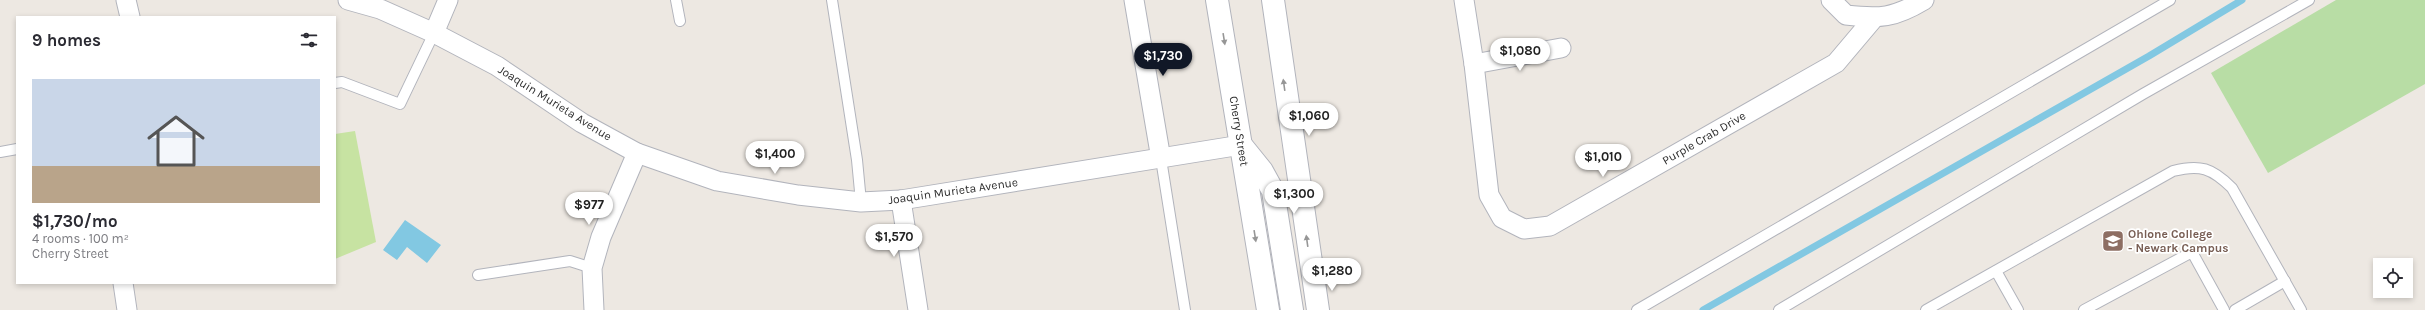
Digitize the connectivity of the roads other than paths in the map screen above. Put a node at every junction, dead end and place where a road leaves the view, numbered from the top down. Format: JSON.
{"nodes":[{"id":1,"x":126,"y":0,"type":"edge"},
{"id":2,"x":348,"y":0,"type":"edge"},
{"id":3,"x":448,"y":0,"type":"edge"},
{"id":4,"x":676,"y":0,"type":"edge"},
{"id":5,"x":832,"y":0,"type":"edge"},
{"id":6,"x":1134,"y":0,"type":"edge"},
{"id":7,"x":1218,"y":0,"type":"edge"},
{"id":8,"x":1273,"y":0,"type":"edge"},
{"id":9,"x":1464,"y":0,"type":"edge"},
{"id":10,"x":1831,"y":0,"type":"edge"},
{"id":11,"x":1924,"y":0,"type":"edge"},
{"id":12,"x":2170,"y":0,"type":"edge"},
{"id":13,"x":2308,"y":0,"type":"edge"},
{"id":14,"x":130,"y":16,"type":"edge"},
{"id":15,"x":1874,"y":18,"type":"junction"},
{"id":16,"x":680,"y":21,"type":"dead end"},
{"id":17,"x":434,"y":33,"type":"junction"},
{"id":18,"x":1561,"y":48,"type":"dead end"},
{"id":19,"x":1474,"y":64,"type":"junction"},
{"id":20,"x":336,"y":83,"type":"edge"},
{"id":21,"x":1241,"y":145,"type":"junction"},
{"id":22,"x":16,"y":150,"type":"edge"},
{"id":23,"x":0,"y":152,"type":"edge"},
{"id":24,"x":637,"y":153,"type":"junction"},
{"id":25,"x":1161,"y":159,"type":"junction"},
{"id":26,"x":901,"y":200,"type":"junction"},
{"id":27,"x":862,"y":202,"type":"junction"},
{"id":28,"x":592,"y":268,"type":"junction"},
{"id":29,"x":1996,"y":271,"type":"junction"},
{"id":30,"x":478,"y":275,"type":"dead end"},
{"id":31,"x":2285,"y":281,"type":"junction"},
{"id":32,"x":123,"y":284,"type":"edge"},
{"id":33,"x":127,"y":310,"type":"edge"},
{"id":34,"x":594,"y":310,"type":"edge"},
{"id":35,"x":918,"y":310,"type":"edge"},
{"id":36,"x":1185,"y":310,"type":"edge"},
{"id":37,"x":1268,"y":310,"type":"edge"},
{"id":38,"x":1292,"y":310,"type":"edge"},
{"id":39,"x":1318,"y":310,"type":"edge"},
{"id":40,"x":1637,"y":310,"type":"edge"},
{"id":41,"x":1779,"y":310,"type":"edge"},
{"id":42,"x":1926,"y":310,"type":"edge"},
{"id":43,"x":2018,"y":310,"type":"edge"},
{"id":44,"x":2084,"y":310,"type":"edge"},
{"id":45,"x":2224,"y":310,"type":"edge"},
{"id":46,"x":2235,"y":310,"type":"edge"},
{"id":47,"x":2301,"y":310,"type":"edge"}],
"edges":[{"from":1,"to":14,"type":"street"},
{"from":2,"to":17,"type":"street","name":"Joaquin Murieta Avenue"},
{"from":3,"to":17,"type":"street"},
{"from":4,"to":16,"type":"lane"},
{"from":5,"to":27,"type":"lane"},
{"from":6,"to":25,"type":"street"},
{"from":7,"to":21,"type":"main road","name":"Cherry Street","one_way":true},
{"from":39,"to":8,"type":"main road","one_way":true},
{"from":9,"to":19,"type":"street","name":"Purple Crab Drive"},
{"from":10,"to":15,"type":"street"},
{"from":11,"to":15,"type":"street"},
{"from":12,"to":40,"type":"lane"},
{"from":13,"to":41,"type":"lane"},
{"from":15,"to":19,"type":"street","name":"Purple Crab Drive"},
{"from":17,"to":20,"type":"lane"},
{"from":17,"to":24,"type":"street","name":"Joaquin Murieta Avenue"},
{"from":18,"to":19,"type":"street"},
{"from":21,"to":25,"type":"street","name":"Joaquin Murieta Avenue"},
{"from":21,"to":37,"type":"main road","name":"Cherry Street","one_way":true},
{"from":21,"to":38,"type":"main road"},
{"from":22,"to":23,"type":"lane"},
{"from":24,"to":27,"type":"street","name":"Joaquin Murieta Avenue"},
{"from":24,"to":28,"type":"street"},
{"from":25,"to":26,"type":"street","name":"Joaquin Murieta Avenue"},
{"from":25,"to":36,"type":"lane"},
{"from":26,"to":27,"type":"street","name":"Joaquin Murieta Avenue"},
{"from":26,"to":35,"type":"street"},
{"from":28,"to":30,"type":"lane"},
{"from":28,"to":34,"type":"street"},
{"from":29,"to":31,"type":"lane"},
{"from":29,"to":42,"type":"lane"},
{"from":29,"to":43,"type":"lane"},
{"from":31,"to":46,"type":"lane"},
{"from":31,"to":47,"type":"lane"},
{"from":32,"to":33,"type":"street"},
{"from":44,"to":45,"type":"lane"}]}
